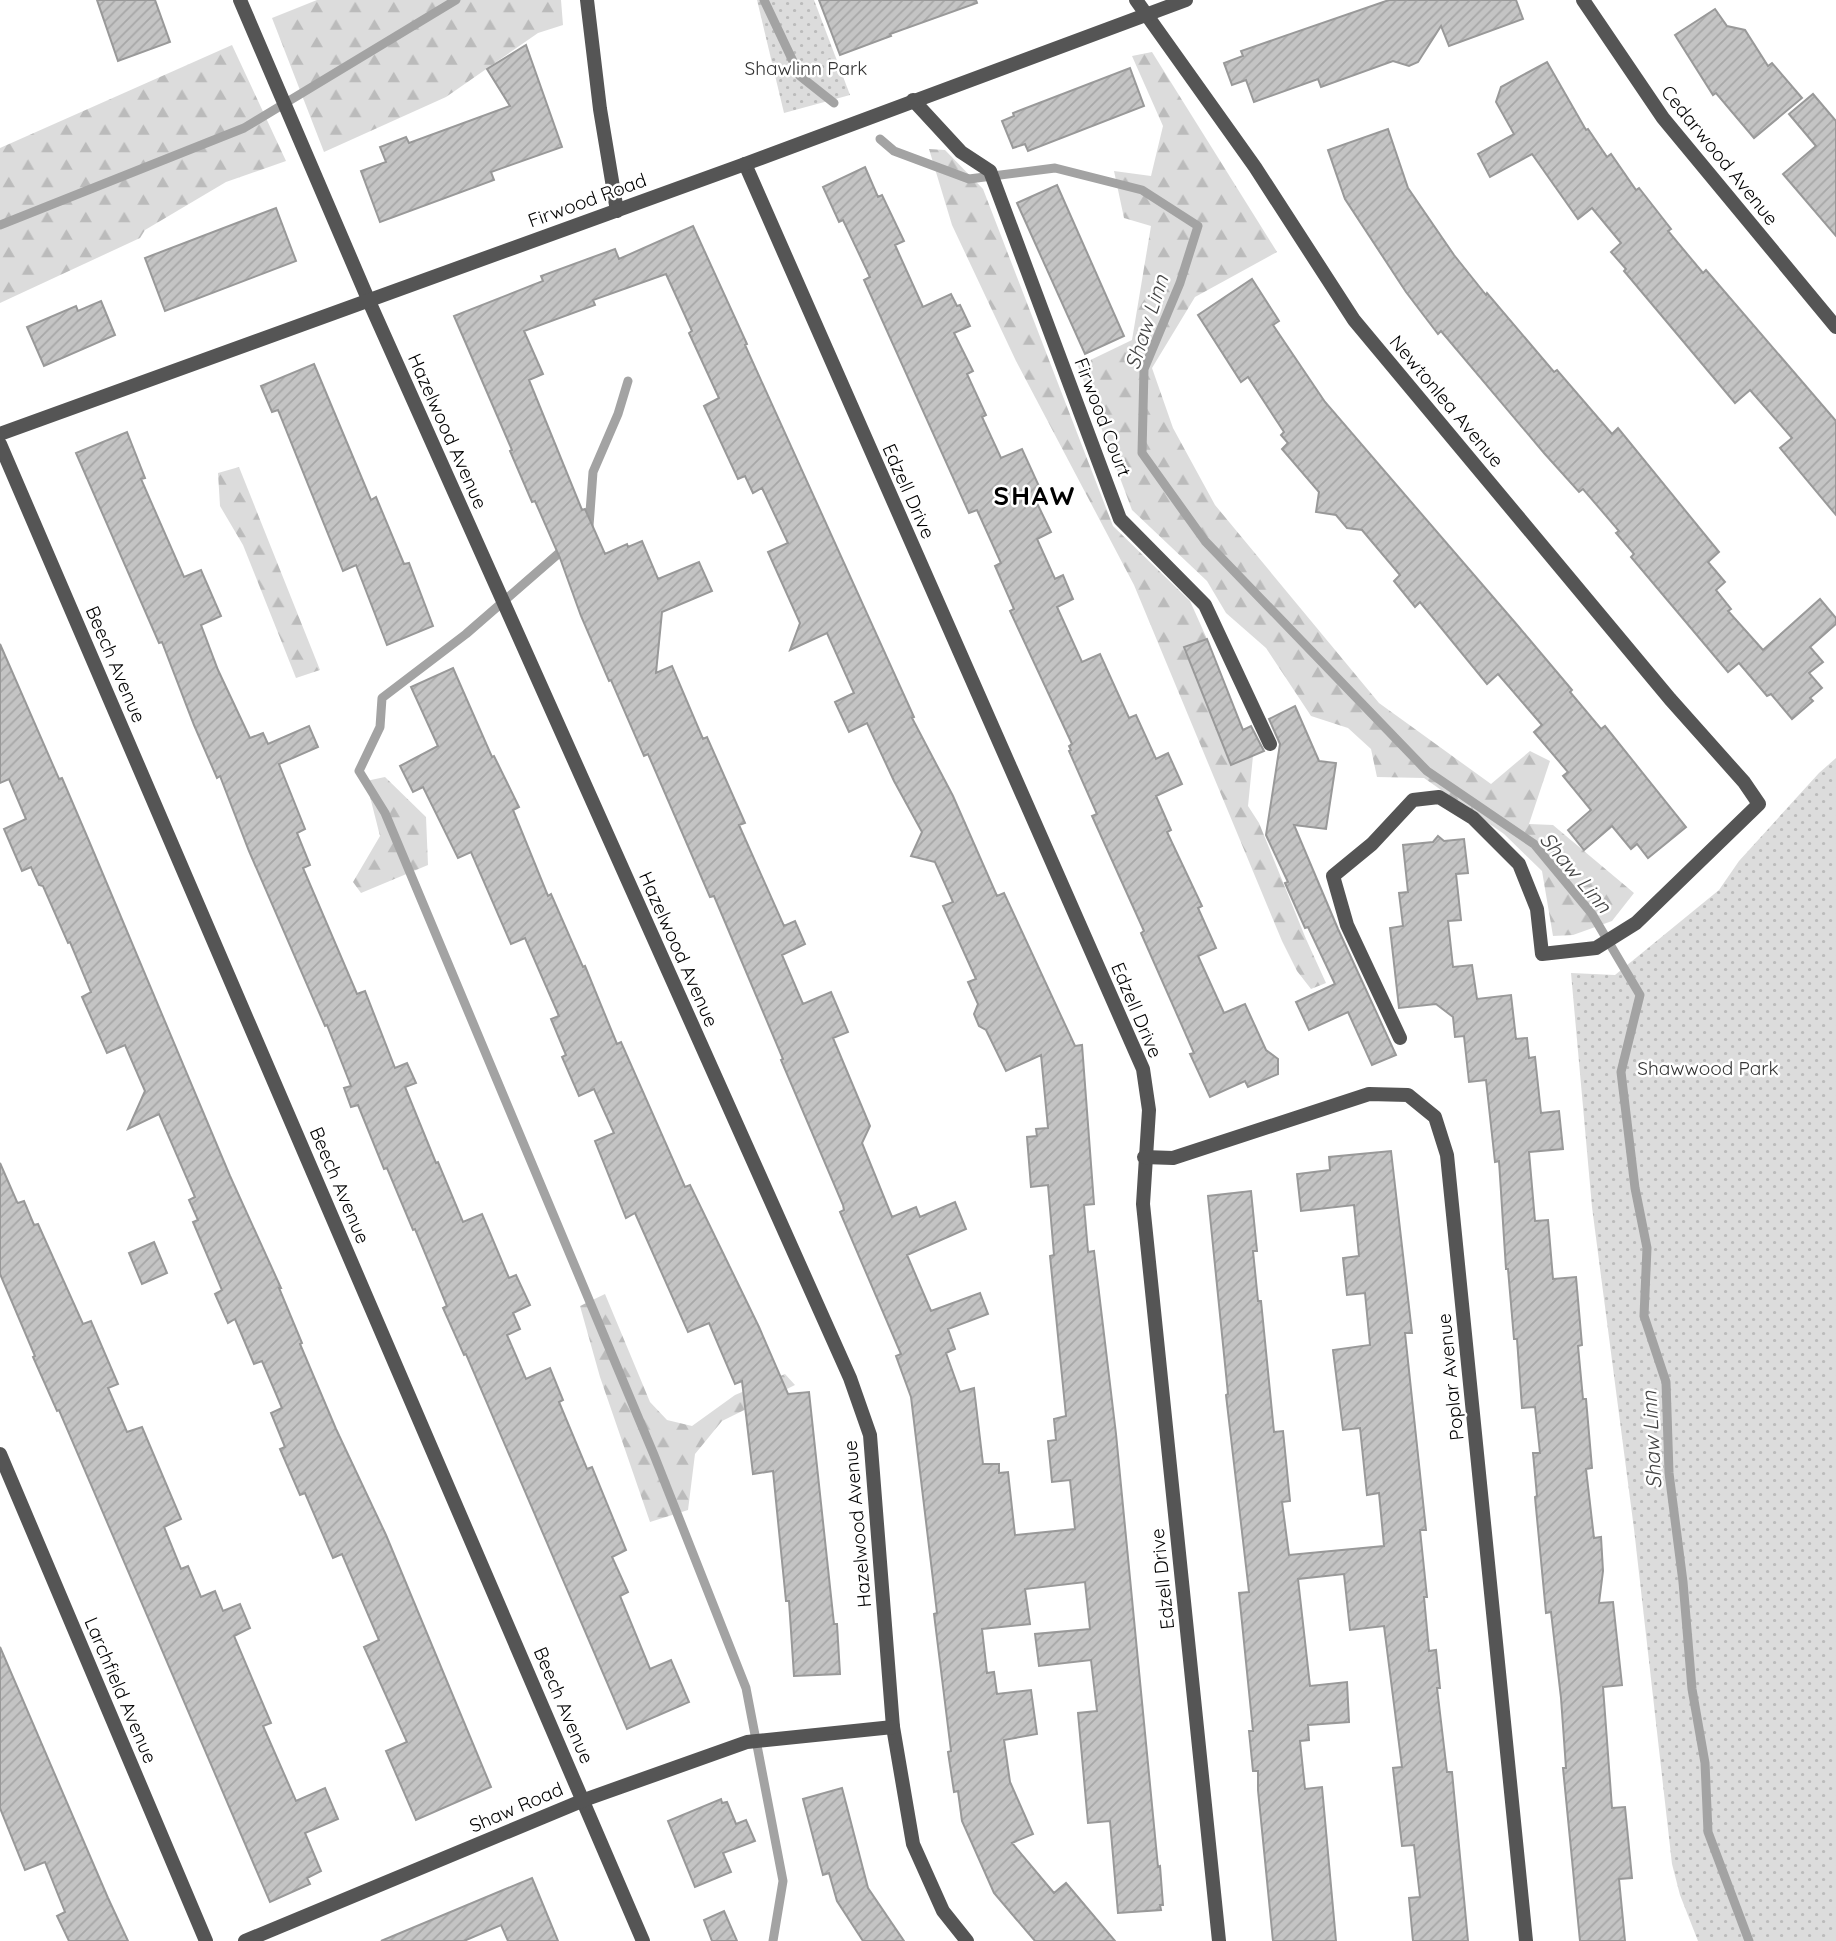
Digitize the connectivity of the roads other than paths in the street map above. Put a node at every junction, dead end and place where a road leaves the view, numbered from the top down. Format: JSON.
{"nodes":[{"id":1,"x":240,"y":0,"type":"edge"},
{"id":2,"x":587,"y":0,"type":"edge"},
{"id":3,"x":1136,"y":0,"type":"edge"},
{"id":4,"x":1186,"y":0,"type":"edge"},
{"id":5,"x":1583,"y":0,"type":"edge"},
{"id":6,"x":1146,"y":15,"type":"junction"},
{"id":7,"x":913,"y":100,"type":"junction"},
{"id":8,"x":744,"y":164,"type":"junction"},
{"id":9,"x":617,"y":211,"type":"junction"},
{"id":10,"x":368,"y":299,"type":"junction"},
{"id":11,"x":1836,"y":327,"type":"edge"},
{"id":12,"x":0,"y":434,"type":"edge"},
{"id":13,"x":0,"y":444,"type":"edge"},
{"id":14,"x":1270,"y":744,"type":"dead end"},
{"id":15,"x":1400,"y":1038,"type":"dead end"},
{"id":16,"x":1144,"y":1157,"type":"junction"},
{"id":17,"x":0,"y":1454,"type":"edge"},
{"id":18,"x":893,"y":1727,"type":"junction"},
{"id":19,"x":584,"y":1800,"type":"junction"},
{"id":20,"x":206,"y":1941,"type":"edge"},
{"id":21,"x":245,"y":1941,"type":"edge"},
{"id":22,"x":643,"y":1941,"type":"edge"},
{"id":23,"x":967,"y":1941,"type":"edge"},
{"id":24,"x":1219,"y":1941,"type":"edge"},
{"id":25,"x":1526,"y":1941,"type":"edge"}],
"edges":[{"from":1,"to":10,"type":"street","name":"Hazelwood Avenue"},
{"from":2,"to":9,"type":"street"},
{"from":3,"to":6,"type":"street","name":"Newtonlea Avenue"},
{"from":4,"to":6,"type":"street","name":"Firwood Road"},
{"from":5,"to":11,"type":"street","name":"Cedarwood Avenue"},
{"from":6,"to":7,"type":"street","name":"Firwood Road"},
{"from":6,"to":15,"type":"street","name":"Newtonlea Avenue"},
{"from":7,"to":8,"type":"street","name":"Firwood Road"},
{"from":7,"to":14,"type":"street","name":"Firwood Court"},
{"from":8,"to":9,"type":"street","name":"Firwood Road"},
{"from":8,"to":16,"type":"street","name":"Edzell Drive"},
{"from":9,"to":10,"type":"street","name":"Firwood Road"},
{"from":10,"to":12,"type":"street","name":"Firwood Road"},
{"from":10,"to":18,"type":"street","name":"Hazelwood Avenue"},
{"from":13,"to":19,"type":"street","name":"Beech Avenue"},
{"from":16,"to":24,"type":"street","name":"Edzell Drive"},
{"from":16,"to":25,"type":"street","name":"Poplar Avenue"},
{"from":17,"to":20,"type":"street","name":"Larchfield Avenue"},
{"from":18,"to":19,"type":"street","name":"Shaw Road"},
{"from":18,"to":23,"type":"street","name":"Hazelwood Avenue"},
{"from":19,"to":21,"type":"street","name":"Shaw Road"},
{"from":19,"to":22,"type":"street","name":"Beech Avenue"}]}
